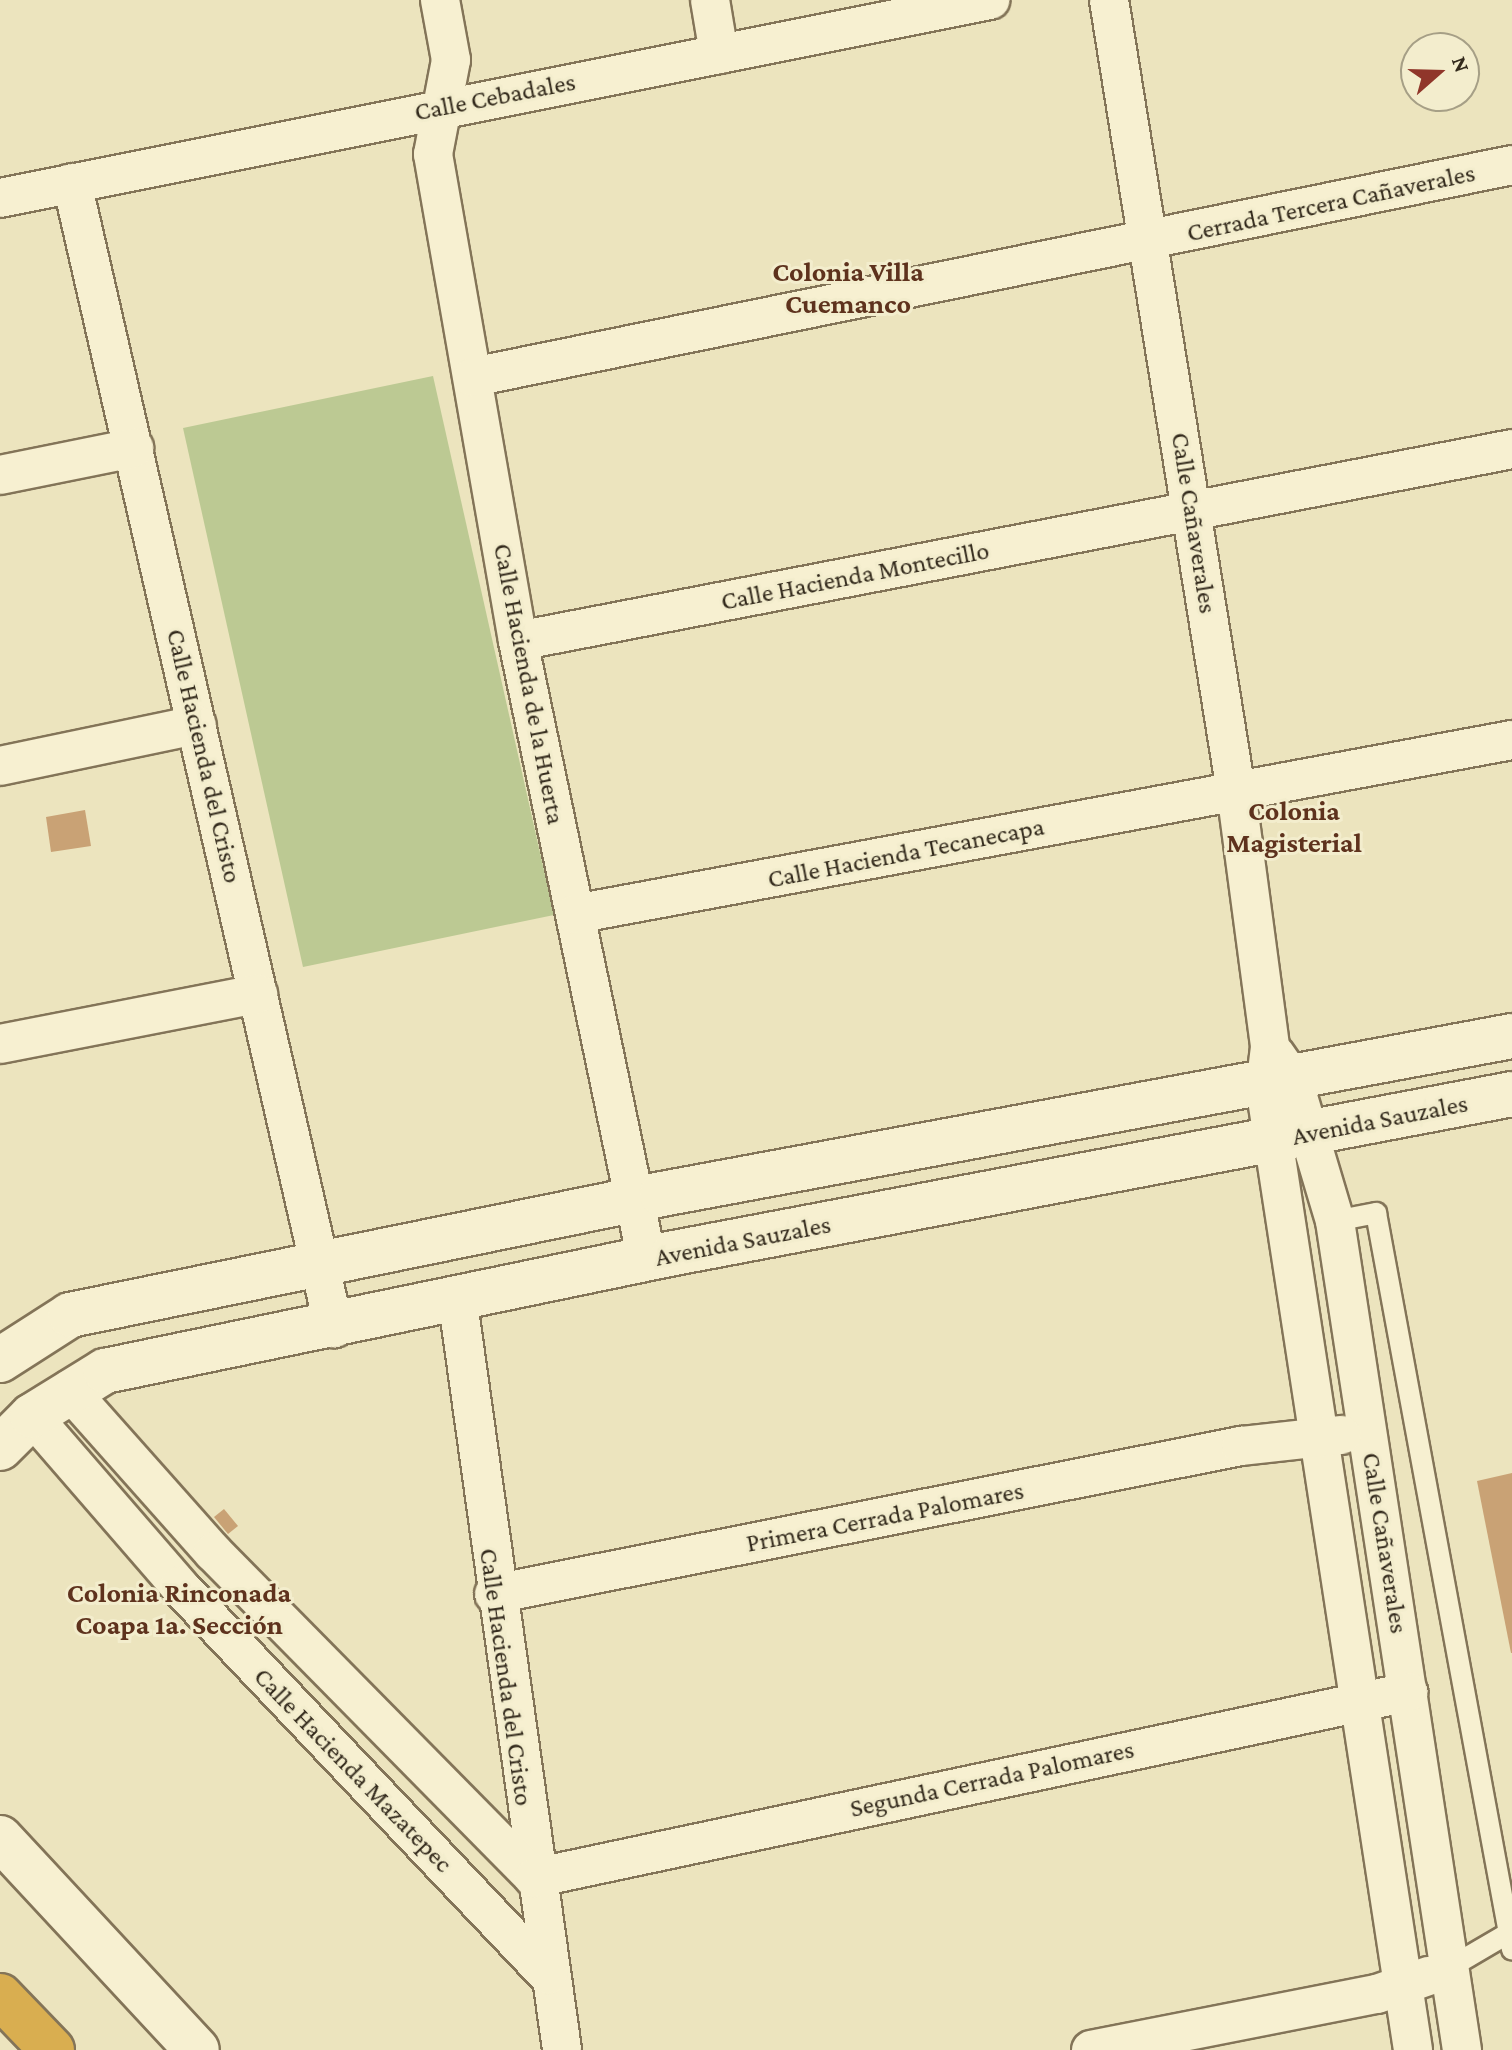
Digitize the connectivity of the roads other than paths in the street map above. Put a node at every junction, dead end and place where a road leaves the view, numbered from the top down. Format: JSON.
{"nodes":[{"id":1,"x":440,"y":0,"type":"edge"},
{"id":2,"x":710,"y":0,"type":"edge"},
{"id":3,"x":990,"y":0,"type":"edge"},
{"id":4,"x":1109,"y":0,"type":"edge"},
{"id":5,"x":719,"y":54,"type":"junction"},
{"id":6,"x":447,"y":107,"type":"junction"},
{"id":7,"x":1512,"y":165,"type":"edge"},
{"id":8,"x":72,"y":183,"type":"junction"},
{"id":9,"x":0,"y":198,"type":"edge"},
{"id":10,"x":1150,"y":241,"type":"junction"},
{"id":11,"x":473,"y":377,"type":"junction"},
{"id":12,"x":134,"y":448,"type":"junction"},
{"id":13,"x":1512,"y":449,"type":"edge"},
{"id":14,"x":0,"y":475,"type":"edge"},
{"id":15,"x":1193,"y":512,"type":"junction"},
{"id":16,"x":518,"y":641,"type":"junction"},
{"id":17,"x":197,"y":725,"type":"junction"},
{"id":18,"x":1512,"y":740,"type":"edge"},
{"id":19,"x":0,"y":766,"type":"edge"},
{"id":20,"x":1236,"y":791,"type":"junction"},
{"id":21,"x":575,"y":914,"type":"junction"},
{"id":22,"x":258,"y":994,"type":"junction"},
{"id":23,"x":1512,"y":1036,"type":"edge"},
{"id":24,"x":0,"y":1044,"type":"edge"},
{"id":25,"x":1276,"y":1071,"type":"junction"},
{"id":26,"x":1512,"y":1094,"type":"edge"},
{"id":27,"x":1293,"y":1137,"type":"junction"},
{"id":28,"x":635,"y":1199,"type":"junction"},
{"id":29,"x":1335,"y":1221,"type":"junction"},
{"id":30,"x":647,"y":1260,"type":"junction"},
{"id":31,"x":319,"y":1263,"type":"junction"},
{"id":32,"x":153,"y":1298,"type":"junction"},
{"id":33,"x":458,"y":1303,"type":"junction"},
{"id":34,"x":334,"y":1328,"type":"junction"},
{"id":35,"x":7,"y":1343,"type":"edge"},
{"id":36,"x":165,"y":1360,"type":"junction"},
{"id":37,"x":0,"y":1385,"type":"edge"},
{"id":38,"x":69,"y":1390,"type":"junction"},
{"id":39,"x":32,"y":1416,"type":"junction"},
{"id":40,"x":1368,"y":1433,"type":"junction"},
{"id":41,"x":1316,"y":1436,"type":"junction"},
{"id":42,"x":0,"y":1448,"type":"edge"},
{"id":43,"x":213,"y":1552,"type":"junction"},
{"id":44,"x":179,"y":1586,"type":"junction"},
{"id":45,"x":512,"y":1591,"type":"junction"},
{"id":46,"x":1408,"y":1692,"type":"junction"},
{"id":47,"x":1361,"y":1701,"type":"junction"},
{"id":48,"x":0,"y":1838,"type":"edge"},
{"id":49,"x":534,"y":1878,"type":"junction"},
{"id":50,"x":1510,"y":1941,"type":"edge"},
{"id":51,"x":1449,"y":1968,"type":"junction"},
{"id":52,"x":548,"y":1975,"type":"junction"},
{"id":53,"x":1403,"y":1985,"type":"junction"},
{"id":54,"x":0,"y":1996,"type":"edge"},
{"id":55,"x":52,"y":2050,"type":"edge"},
{"id":56,"x":197,"y":2050,"type":"edge"},
{"id":57,"x":562,"y":2050,"type":"edge"},
{"id":58,"x":1091,"y":2050,"type":"edge"},
{"id":59,"x":1413,"y":2050,"type":"edge"},
{"id":60,"x":1462,"y":2050,"type":"edge"}],
"edges":[{"from":1,"to":6,"type":"street","name":"Calle Hacienda de la Huerta"},
{"from":2,"to":5,"type":"street"},
{"from":3,"to":5,"type":"street","name":"Calle Cebadales"},
{"from":4,"to":10,"type":"street","name":"Calle Cañaverales"},
{"from":5,"to":6,"type":"street","name":"Calle Cebadales"},
{"from":6,"to":8,"type":"street","name":"Calle Cebadales"},
{"from":6,"to":11,"type":"street","name":"Calle Hacienda de la Huerta"},
{"from":7,"to":10,"type":"street","name":"Cerrada Tercera Cañaverales"},
{"from":8,"to":9,"type":"street","name":"Calle Cebadales"},
{"from":8,"to":12,"type":"street","name":"Calle Hacienda del Cristo"},
{"from":10,"to":11,"type":"street","name":"Cerrada Tercera Cañaverales"},
{"from":10,"to":15,"type":"street","name":"Calle Cañaverales"},
{"from":11,"to":16,"type":"street","name":"Calle Hacienda de la Huerta"},
{"from":12,"to":14,"type":"street"},
{"from":12,"to":17,"type":"street","name":"Calle Hacienda del Cristo"},
{"from":13,"to":15,"type":"street","name":"Calle Hacienda Montecillo"},
{"from":15,"to":16,"type":"street","name":"Calle Hacienda Montecillo"},
{"from":15,"to":20,"type":"street","name":"Calle Cañaverales"},
{"from":16,"to":21,"type":"street","name":"Calle Hacienda de la Huerta"},
{"from":17,"to":19,"type":"street"},
{"from":17,"to":22,"type":"street","name":"Calle Hacienda del Cristo"},
{"from":18,"to":20,"type":"street","name":"Calle Hacienda Tecanecapa"},
{"from":20,"to":21,"type":"street","name":"Calle Hacienda Tecanecapa"},
{"from":20,"to":25,"type":"street","name":"Calle Cañaverales"},
{"from":21,"to":28,"type":"street","name":"Calle Hacienda de la Huerta"},
{"from":22,"to":24,"type":"street"},
{"from":22,"to":31,"type":"street","name":"Calle Hacienda del Cristo"},
{"from":23,"to":25,"type":"street"},
{"from":25,"to":27,"type":"street","name":"Calle Cañaverales"},
{"from":25,"to":28,"type":"street"},
{"from":26,"to":27,"type":"street","name":"Avenida Sauzales"},
{"from":27,"to":29,"type":"street","name":"Calle Cañaverales"},
{"from":27,"to":30,"type":"street","name":"Avenida Sauzales"},
{"from":27,"to":41,"type":"street","name":"Calle Cañaverales"},
{"from":28,"to":30,"type":"street","name":"Calle Hacienda de la Huerta"},
{"from":28,"to":31,"type":"street"},
{"from":29,"to":40,"type":"street","name":"Calle Cañaverales"},
{"from":29,"to":50,"type":"lane"},
{"from":30,"to":33,"type":"street","name":"Avenida Sauzales"},
{"from":31,"to":32,"type":"street"},
{"from":31,"to":34,"type":"street","name":"Calle Hacienda del Cristo"},
{"from":32,"to":35,"type":"street"},
{"from":32,"to":36,"type":"street"},
{"from":33,"to":34,"type":"street","name":"Avenida Sauzales"},
{"from":33,"to":45,"type":"street","name":"Calle Hacienda del Cristo"},
{"from":34,"to":36,"type":"street","name":"Avenida Sauzales"},
{"from":35,"to":38,"type":"street","name":"Calle Hacienda Mazatepec"},
{"from":36,"to":38,"type":"street","name":"Avenida Sauzales"},
{"from":37,"to":39,"type":"street","name":"Calle Hacienda Mazatepec"},
{"from":38,"to":39,"type":"street","name":"Avenida Sauzales"},
{"from":38,"to":43,"type":"street","name":"Calle Hacienda Mazatepec"},
{"from":39,"to":42,"type":"street","name":"Avenida Sauzales"},
{"from":39,"to":44,"type":"street","name":"Calle Hacienda Mazatepec"},
{"from":40,"to":41,"type":"street","name":"Primera Cerrada Palomares"},
{"from":40,"to":46,"type":"street","name":"Calle Cañaverales"},
{"from":41,"to":45,"type":"street","name":"Primera Cerrada Palomares"},
{"from":41,"to":47,"type":"street","name":"Calle Cañaverales"},
{"from":43,"to":44,"type":"street"},
{"from":43,"to":49,"type":"street","name":"Calle Hacienda Mazatepec"},
{"from":44,"to":52,"type":"street","name":"Calle Hacienda Mazatepec"},
{"from":45,"to":49,"type":"street","name":"Calle Hacienda del Cristo"},
{"from":46,"to":47,"type":"street","name":"Segunda Cerrada Palomares"},
{"from":46,"to":51,"type":"street","name":"Calle Cañaverales"},
{"from":47,"to":49,"type":"street","name":"Segunda Cerrada Palomares"},
{"from":47,"to":53,"type":"street","name":"Calle Cañaverales"},
{"from":48,"to":56,"type":"street"},
{"from":49,"to":52,"type":"street","name":"Calle Hacienda del Cristo"},
{"from":50,"to":51,"type":"lane"},
{"from":51,"to":53,"type":"street"},
{"from":51,"to":60,"type":"street","name":"Calle Cañaverales"},
{"from":52,"to":57,"type":"street","name":"Calle Hacienda del Cristo"},
{"from":53,"to":58,"type":"street"},
{"from":53,"to":59,"type":"street","name":"Calle Cañaverales"},
{"from":54,"to":55,"type":"highway"}]}
